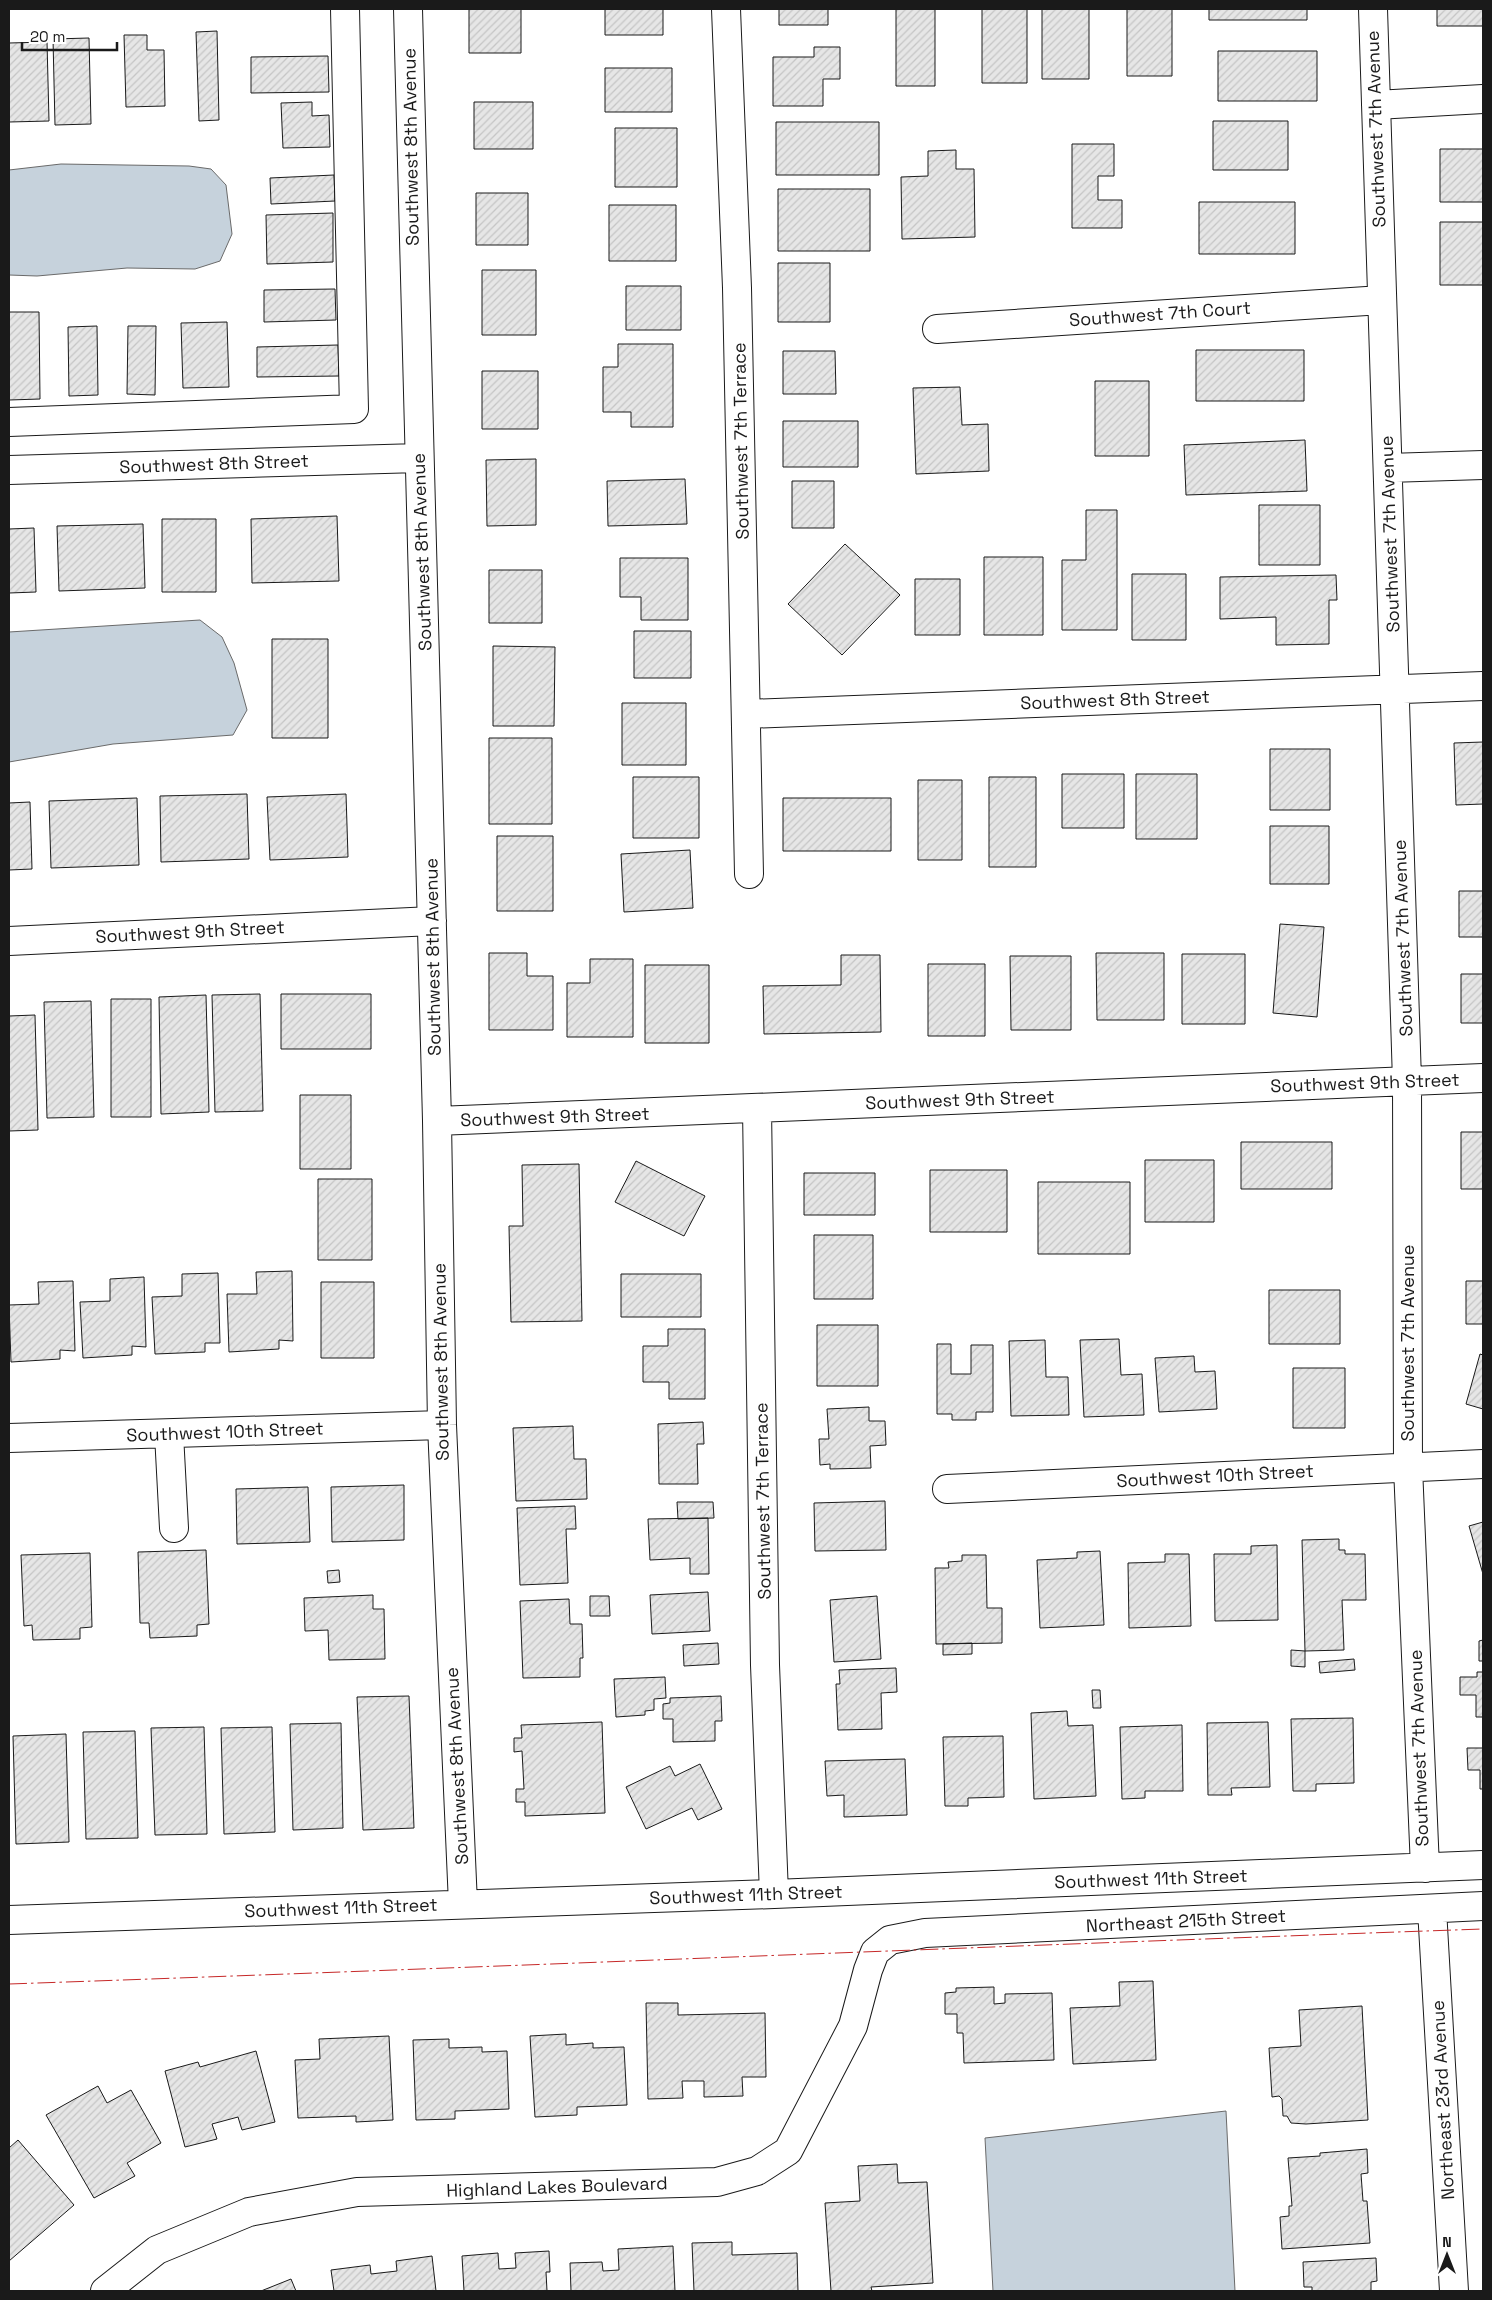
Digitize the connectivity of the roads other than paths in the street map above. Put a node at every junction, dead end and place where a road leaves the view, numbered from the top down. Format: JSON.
{"nodes":[{"id":1,"x":346,"y":9,"type":"edge"},
{"id":2,"x":408,"y":9,"type":"edge"},
{"id":3,"x":726,"y":9,"type":"edge"},
{"id":4,"x":1372,"y":9,"type":"edge"},
{"id":5,"x":1483,"y":99,"type":"edge"},
{"id":6,"x":1376,"y":105,"type":"junction"},
{"id":7,"x":1382,"y":300,"type":"junction"},
{"id":8,"x":937,"y":329,"type":"dead end"},
{"id":9,"x":9,"y":422,"type":"edge"},
{"id":10,"x":419,"y":458,"type":"junction"},
{"id":11,"x":1483,"y":465,"type":"edge"},
{"id":12,"x":1388,"y":468,"type":"junction"},
{"id":13,"x":9,"y":470,"type":"edge"},
{"id":14,"x":1483,"y":686,"type":"edge"},
{"id":15,"x":1395,"y":690,"type":"junction"},
{"id":16,"x":747,"y":714,"type":"junction"},
{"id":17,"x":749,"y":874,"type":"dead end"},
{"id":18,"x":432,"y":921,"type":"junction"},
{"id":19,"x":9,"y":941,"type":"edge"},
{"id":20,"x":1483,"y":1078,"type":"edge"},
{"id":21,"x":1407,"y":1081,"type":"junction"},
{"id":22,"x":757,"y":1108,"type":"junction"},
{"id":23,"x":437,"y":1122,"type":"junction"},
{"id":24,"x":442,"y":1425,"type":"junction"},
{"id":25,"x":169,"y":1434,"type":"junction"},
{"id":26,"x":9,"y":1438,"type":"edge"},
{"id":27,"x":1483,"y":1464,"type":"edge"},
{"id":28,"x":1408,"y":1467,"type":"junction"},
{"id":29,"x":947,"y":1489,"type":"dead end"},
{"id":30,"x":174,"y":1528,"type":"dead end"},
{"id":31,"x":1483,"y":1866,"type":"edge"},
{"id":32,"x":1425,"y":1868,"type":"junction"},
{"id":33,"x":774,"y":1894,"type":"junction"},
{"id":34,"x":463,"y":1904,"type":"junction"},
{"id":35,"x":1483,"y":1906,"type":"edge"},
{"id":36,"x":1432,"y":1908,"type":"junction"},
{"id":37,"x":9,"y":1920,"type":"edge"},
{"id":38,"x":890,"y":1940,"type":"joint"},
{"id":39,"x":105,"y":2291,"type":"edge"},
{"id":40,"x":1454,"y":2291,"type":"edge"}],
"edges":[{"from":1,"to":9,"type":"street"},
{"from":2,"to":10,"type":"street","name":"Southwest 8th Avenue"},
{"from":3,"to":16,"type":"street","name":"Southwest 7th Terrace"},
{"from":4,"to":6,"type":"street","name":"Southwest 7th Avenue"},
{"from":5,"to":6,"type":"street"},
{"from":6,"to":7,"type":"street","name":"Southwest 7th Avenue"},
{"from":7,"to":8,"type":"street","name":"Southwest 7th Court"},
{"from":7,"to":12,"type":"street","name":"Southwest 7th Avenue"},
{"from":10,"to":13,"type":"street","name":"Southwest 8th Street"},
{"from":10,"to":18,"type":"street","name":"Southwest 8th Avenue"},
{"from":11,"to":12,"type":"street"},
{"from":12,"to":15,"type":"street","name":"Southwest 7th Avenue"},
{"from":14,"to":15,"type":"street","name":"Southwest 8th Street"},
{"from":15,"to":16,"type":"street","name":"Southwest 8th Street"},
{"from":15,"to":21,"type":"street","name":"Southwest 7th Avenue"},
{"from":16,"to":17,"type":"street","name":"Southwest 7th Terrace"},
{"from":18,"to":19,"type":"street","name":"Southwest 9th Street"},
{"from":18,"to":23,"type":"street","name":"Southwest 8th Avenue"},
{"from":20,"to":21,"type":"street","name":"Southwest 9th Street"},
{"from":21,"to":22,"type":"street","name":"Southwest 9th Street"},
{"from":21,"to":28,"type":"street","name":"Southwest 7th Avenue"},
{"from":22,"to":23,"type":"street","name":"Southwest 9th Street"},
{"from":22,"to":33,"type":"street","name":"Southwest 7th Terrace"},
{"from":23,"to":24,"type":"street","name":"Southwest 8th Avenue"},
{"from":24,"to":25,"type":"street","name":"Southwest 10th Street"},
{"from":24,"to":34,"type":"street","name":"Southwest 8th Avenue"},
{"from":25,"to":26,"type":"street","name":"Southwest 10th Street"},
{"from":25,"to":30,"type":"street"},
{"from":27,"to":28,"type":"street","name":"Southwest 10th Street"},
{"from":28,"to":29,"type":"street","name":"Southwest 10th Street"},
{"from":28,"to":32,"type":"street","name":"Southwest 7th Avenue"},
{"from":31,"to":32,"type":"street","name":"Southwest 11th Street"},
{"from":32,"to":33,"type":"street","name":"Southwest 11th Street"},
{"from":33,"to":34,"type":"street","name":"Southwest 11th Street"},
{"from":34,"to":37,"type":"street","name":"Southwest 11th Street"},
{"from":35,"to":36,"type":"street","name":"Northeast 215th Street"},
{"from":36,"to":38,"type":"street","name":"Northeast 215th Street"},
{"from":36,"to":40,"type":"street","name":"Northeast 23rd Avenue"},
{"from":38,"to":39,"type":"street","name":"Highland Lakes Boulevard"}]}
